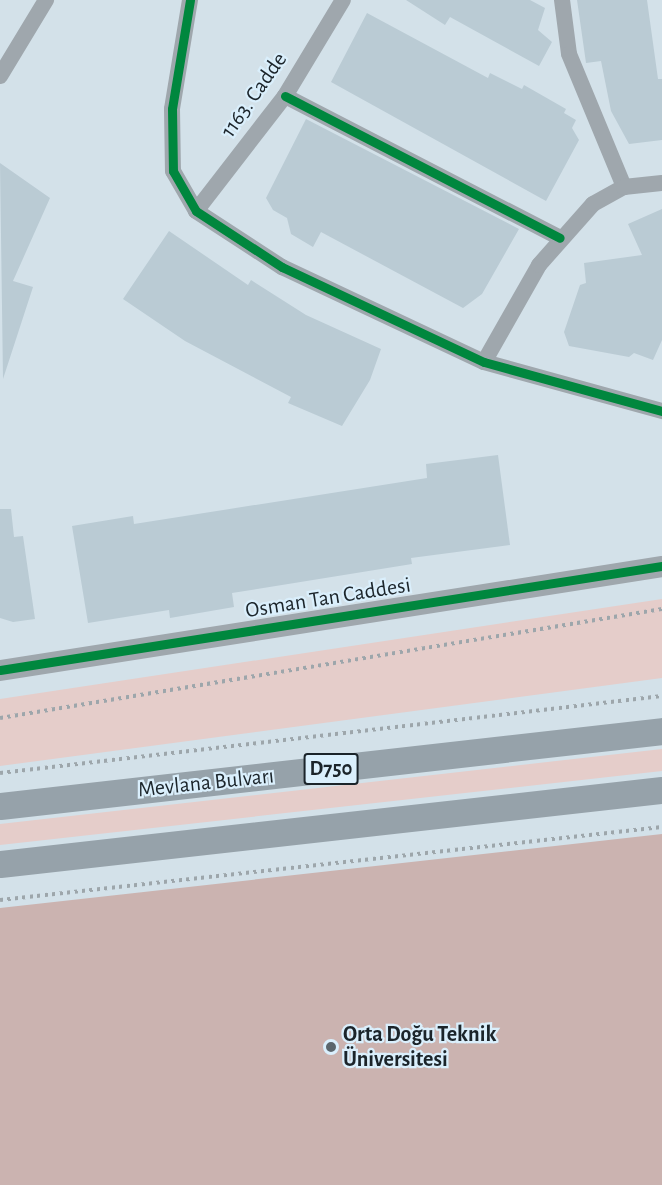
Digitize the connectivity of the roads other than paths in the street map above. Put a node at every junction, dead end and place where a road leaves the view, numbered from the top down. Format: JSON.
{"nodes":[{"id":1,"x":46,"y":0,"type":"edge"},
{"id":2,"x":190,"y":0,"type":"edge"},
{"id":3,"x":343,"y":0,"type":"edge"},
{"id":4,"x":562,"y":0,"type":"edge"},
{"id":5,"x":0,"y":76,"type":"edge"},
{"id":6,"x":285,"y":96,"type":"junction"},
{"id":7,"x":662,"y":183,"type":"edge"},
{"id":8,"x":624,"y":187,"type":"junction"},
{"id":9,"x":196,"y":212,"type":"junction"},
{"id":10,"x":560,"y":238,"type":"junction"},
{"id":11,"x":484,"y":362,"type":"junction"},
{"id":12,"x":662,"y":411,"type":"edge"},
{"id":13,"x":662,"y":566,"type":"edge"},
{"id":14,"x":0,"y":670,"type":"edge"},
{"id":15,"x":662,"y":731,"type":"edge"},
{"id":16,"x":662,"y":790,"type":"edge"},
{"id":17,"x":0,"y":806,"type":"edge"},
{"id":18,"x":0,"y":864,"type":"edge"}],
"edges":[{"from":1,"to":5,"type":"street"},
{"from":2,"to":9,"type":"street"},
{"from":3,"to":6,"type":"street","name":"1163. Cadde"},
{"from":4,"to":8,"type":"street"},
{"from":6,"to":9,"type":"street","name":"1163. Cadde"},
{"from":6,"to":10,"type":"street"},
{"from":7,"to":8,"type":"street"},
{"from":8,"to":10,"type":"street"},
{"from":9,"to":11,"type":"street"},
{"from":10,"to":11,"type":"street"},
{"from":11,"to":12,"type":"street"},
{"from":13,"to":14,"type":"street","name":"Osman Tan Caddesi"},
{"from":15,"to":17,"type":"highway","name":"Mevlana Bulvarı","number":"D750"},
{"from":16,"to":18,"type":"highway"}]}
